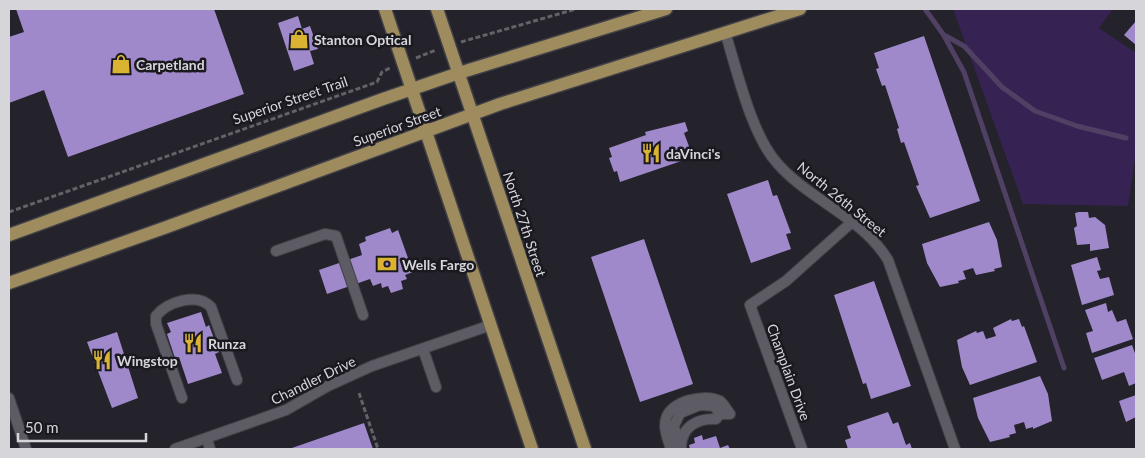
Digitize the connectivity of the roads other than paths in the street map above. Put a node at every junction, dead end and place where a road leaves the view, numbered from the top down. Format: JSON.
{"nodes":[{"id":1,"x":385,"y":9,"type":"edge"},
{"id":2,"x":437,"y":9,"type":"edge"},
{"id":3,"x":666,"y":9,"type":"edge"},
{"id":4,"x":800,"y":9,"type":"edge"},
{"id":5,"x":725,"y":32,"type":"junction"},
{"id":6,"x":459,"y":73,"type":"junction"},
{"id":7,"x":413,"y":89,"type":"junction"},
{"id":8,"x":472,"y":114,"type":"junction"},
{"id":9,"x":426,"y":131,"type":"junction"},
{"id":10,"x":852,"y":222,"type":"junction"},
{"id":11,"x":9,"y":235,"type":"edge"},
{"id":12,"x":276,"y":251,"type":"dead end"},
{"id":13,"x":9,"y":283,"type":"edge"},
{"id":14,"x":363,"y":315,"type":"dead end"},
{"id":15,"x":491,"y":325,"type":"junction"},
{"id":16,"x":422,"y":349,"type":"junction"},
{"id":17,"x":237,"y":380,"type":"dead end"},
{"id":18,"x":436,"y":387,"type":"dead end"},
{"id":19,"x":9,"y":398,"type":"edge"},
{"id":20,"x":182,"y":398,"type":"dead end"},
{"id":21,"x":725,"y":414,"type":"junction"},
{"id":22,"x":206,"y":439,"type":"junction"},
{"id":23,"x":26,"y":449,"type":"edge"},
{"id":24,"x":175,"y":449,"type":"edge"},
{"id":25,"x":210,"y":449,"type":"edge"},
{"id":26,"x":532,"y":449,"type":"edge"},
{"id":27,"x":584,"y":449,"type":"edge"},
{"id":28,"x":671,"y":449,"type":"edge"},
{"id":29,"x":680,"y":449,"type":"edge"},
{"id":30,"x":802,"y":449,"type":"edge"},
{"id":31,"x":955,"y":449,"type":"edge"}],
"edges":[{"from":1,"to":7,"type":"main road"},
{"from":2,"to":6,"type":"main road","name":"North 27th Street"},
{"from":3,"to":6,"type":"main road","name":"Superior Street"},
{"from":4,"to":5,"type":"main road","name":"Superior Street"},
{"from":5,"to":8,"type":"main road","name":"Superior Street"},
{"from":5,"to":10,"type":"lane","name":"North 26th Street"},
{"from":6,"to":7,"type":"main road","name":"Superior Street"},
{"from":6,"to":8,"type":"main road","name":"North 27th Street"},
{"from":7,"to":9,"type":"main road"},
{"from":7,"to":11,"type":"main road","name":"Superior Street"},
{"from":8,"to":9,"type":"main road","name":"Superior Street"},
{"from":8,"to":27,"type":"main road","name":"North 27th Street"},
{"from":9,"to":13,"type":"main road","name":"Superior Street"},
{"from":9,"to":15,"type":"main road"},
{"from":10,"to":30,"type":"lane","name":"Champlain Drive"},
{"from":10,"to":31,"type":"lane","name":"North 26th Street"},
{"from":12,"to":14,"type":"lane"},
{"from":15,"to":16,"type":"lane","name":"Chandler Drive"},
{"from":15,"to":26,"type":"main road"},
{"from":16,"to":18,"type":"lane"},
{"from":16,"to":22,"type":"lane","name":"Chandler Drive"},
{"from":17,"to":20,"type":"lane"},
{"from":19,"to":23,"type":"lane"},
{"from":21,"to":28,"type":"lane"},
{"from":21,"to":29,"type":"lane"},
{"from":21,"to":29,"type":"lane"},
{"from":22,"to":24,"type":"lane","name":"Chandler Drive"},
{"from":22,"to":25,"type":"lane"}]}
